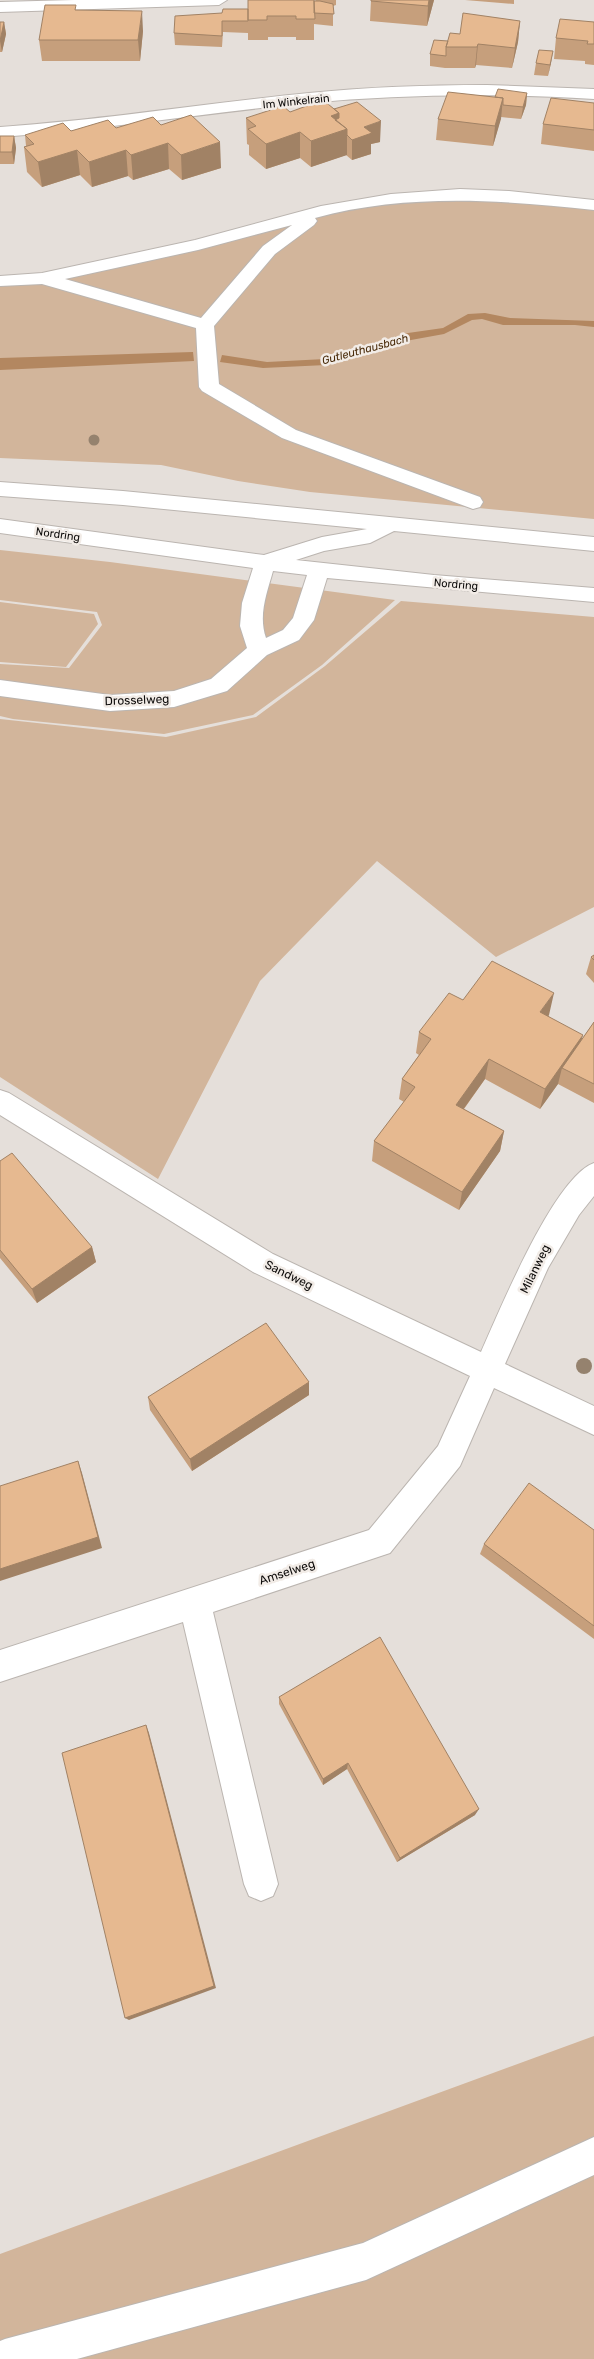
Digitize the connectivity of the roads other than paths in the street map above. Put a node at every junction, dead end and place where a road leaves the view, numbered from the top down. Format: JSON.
{"nodes":[{"id":1,"x":219,"y":0,"type":"edge"},
{"id":2,"x":0,"y":8,"type":"edge"},
{"id":3,"x":594,"y":94,"type":"edge"},
{"id":4,"x":0,"y":132,"type":"edge"},
{"id":5,"x":594,"y":205,"type":"edge"},
{"id":6,"x":321,"y":211,"type":"junction"},
{"id":7,"x":42,"y":278,"type":"junction"},
{"id":8,"x":0,"y":281,"type":"edge"},
{"id":9,"x":205,"y":324,"type":"junction"},
{"id":10,"x":0,"y":489,"type":"edge"},
{"id":11,"x":473,"y":502,"type":"dead end"},
{"id":12,"x":258,"y":511,"type":"junction"},
{"id":13,"x":393,"y":525,"type":"junction"},
{"id":14,"x":0,"y":526,"type":"edge"},
{"id":15,"x":594,"y":544,"type":"edge"},
{"id":16,"x":301,"y":550,"type":"junction"},
{"id":17,"x":265,"y":562,"type":"junction"},
{"id":18,"x":319,"y":570,"type":"junction"},
{"id":19,"x":594,"y":595,"type":"edge"},
{"id":20,"x":259,"y":650,"type":"junction"},
{"id":21,"x":0,"y":688,"type":"edge"},
{"id":22,"x":0,"y":1101,"type":"edge"},
{"id":23,"x":594,"y":1175,"type":"edge"},
{"id":24,"x":488,"y":1369,"type":"junction"},
{"id":25,"x":594,"y":1421,"type":"edge"},
{"id":26,"x":195,"y":1603,"type":"junction"},
{"id":27,"x":0,"y":1666,"type":"edge"},
{"id":28,"x":261,"y":1884,"type":"dead end"},
{"id":29,"x":594,"y":2156,"type":"edge"},
{"id":30,"x":5,"y":2359,"type":"edge"}],
"edges":[{"from":1,"to":2,"type":"street"},
{"from":3,"to":4,"type":"street","name":"Im Winkelrain"},
{"from":5,"to":6,"type":"street"},
{"from":6,"to":7,"type":"street"},
{"from":6,"to":9,"type":"street"},
{"from":7,"to":8,"type":"street"},
{"from":7,"to":9,"type":"street"},
{"from":9,"to":11,"type":"street"},
{"from":10,"to":12,"type":"street","name":"Nordring"},
{"from":12,"to":13,"type":"street","name":"Nordring"},
{"from":12,"to":16,"type":"street"},
{"from":13,"to":15,"type":"street","name":"Nordring"},
{"from":13,"to":16,"type":"street","name":"Nordring"},
{"from":14,"to":17,"type":"street","name":"Nordring"},
{"from":16,"to":17,"type":"street","name":"Nordring"},
{"from":16,"to":18,"type":"street"},
{"from":17,"to":18,"type":"street","name":"Nordring"},
{"from":17,"to":20,"type":"street"},
{"from":18,"to":19,"type":"street","name":"Nordring"},
{"from":18,"to":20,"type":"street","name":"Drosselweg"},
{"from":20,"to":21,"type":"street","name":"Drosselweg"},
{"from":22,"to":24,"type":"street","name":"Sandweg"},
{"from":23,"to":24,"type":"street","name":"Milanweg"},
{"from":24,"to":25,"type":"street","name":"Sandweg"},
{"from":24,"to":26,"type":"street","name":"Amselweg"},
{"from":26,"to":27,"type":"street","name":"Amselweg"},
{"from":26,"to":28,"type":"street"},
{"from":29,"to":30,"type":"street"}]}
